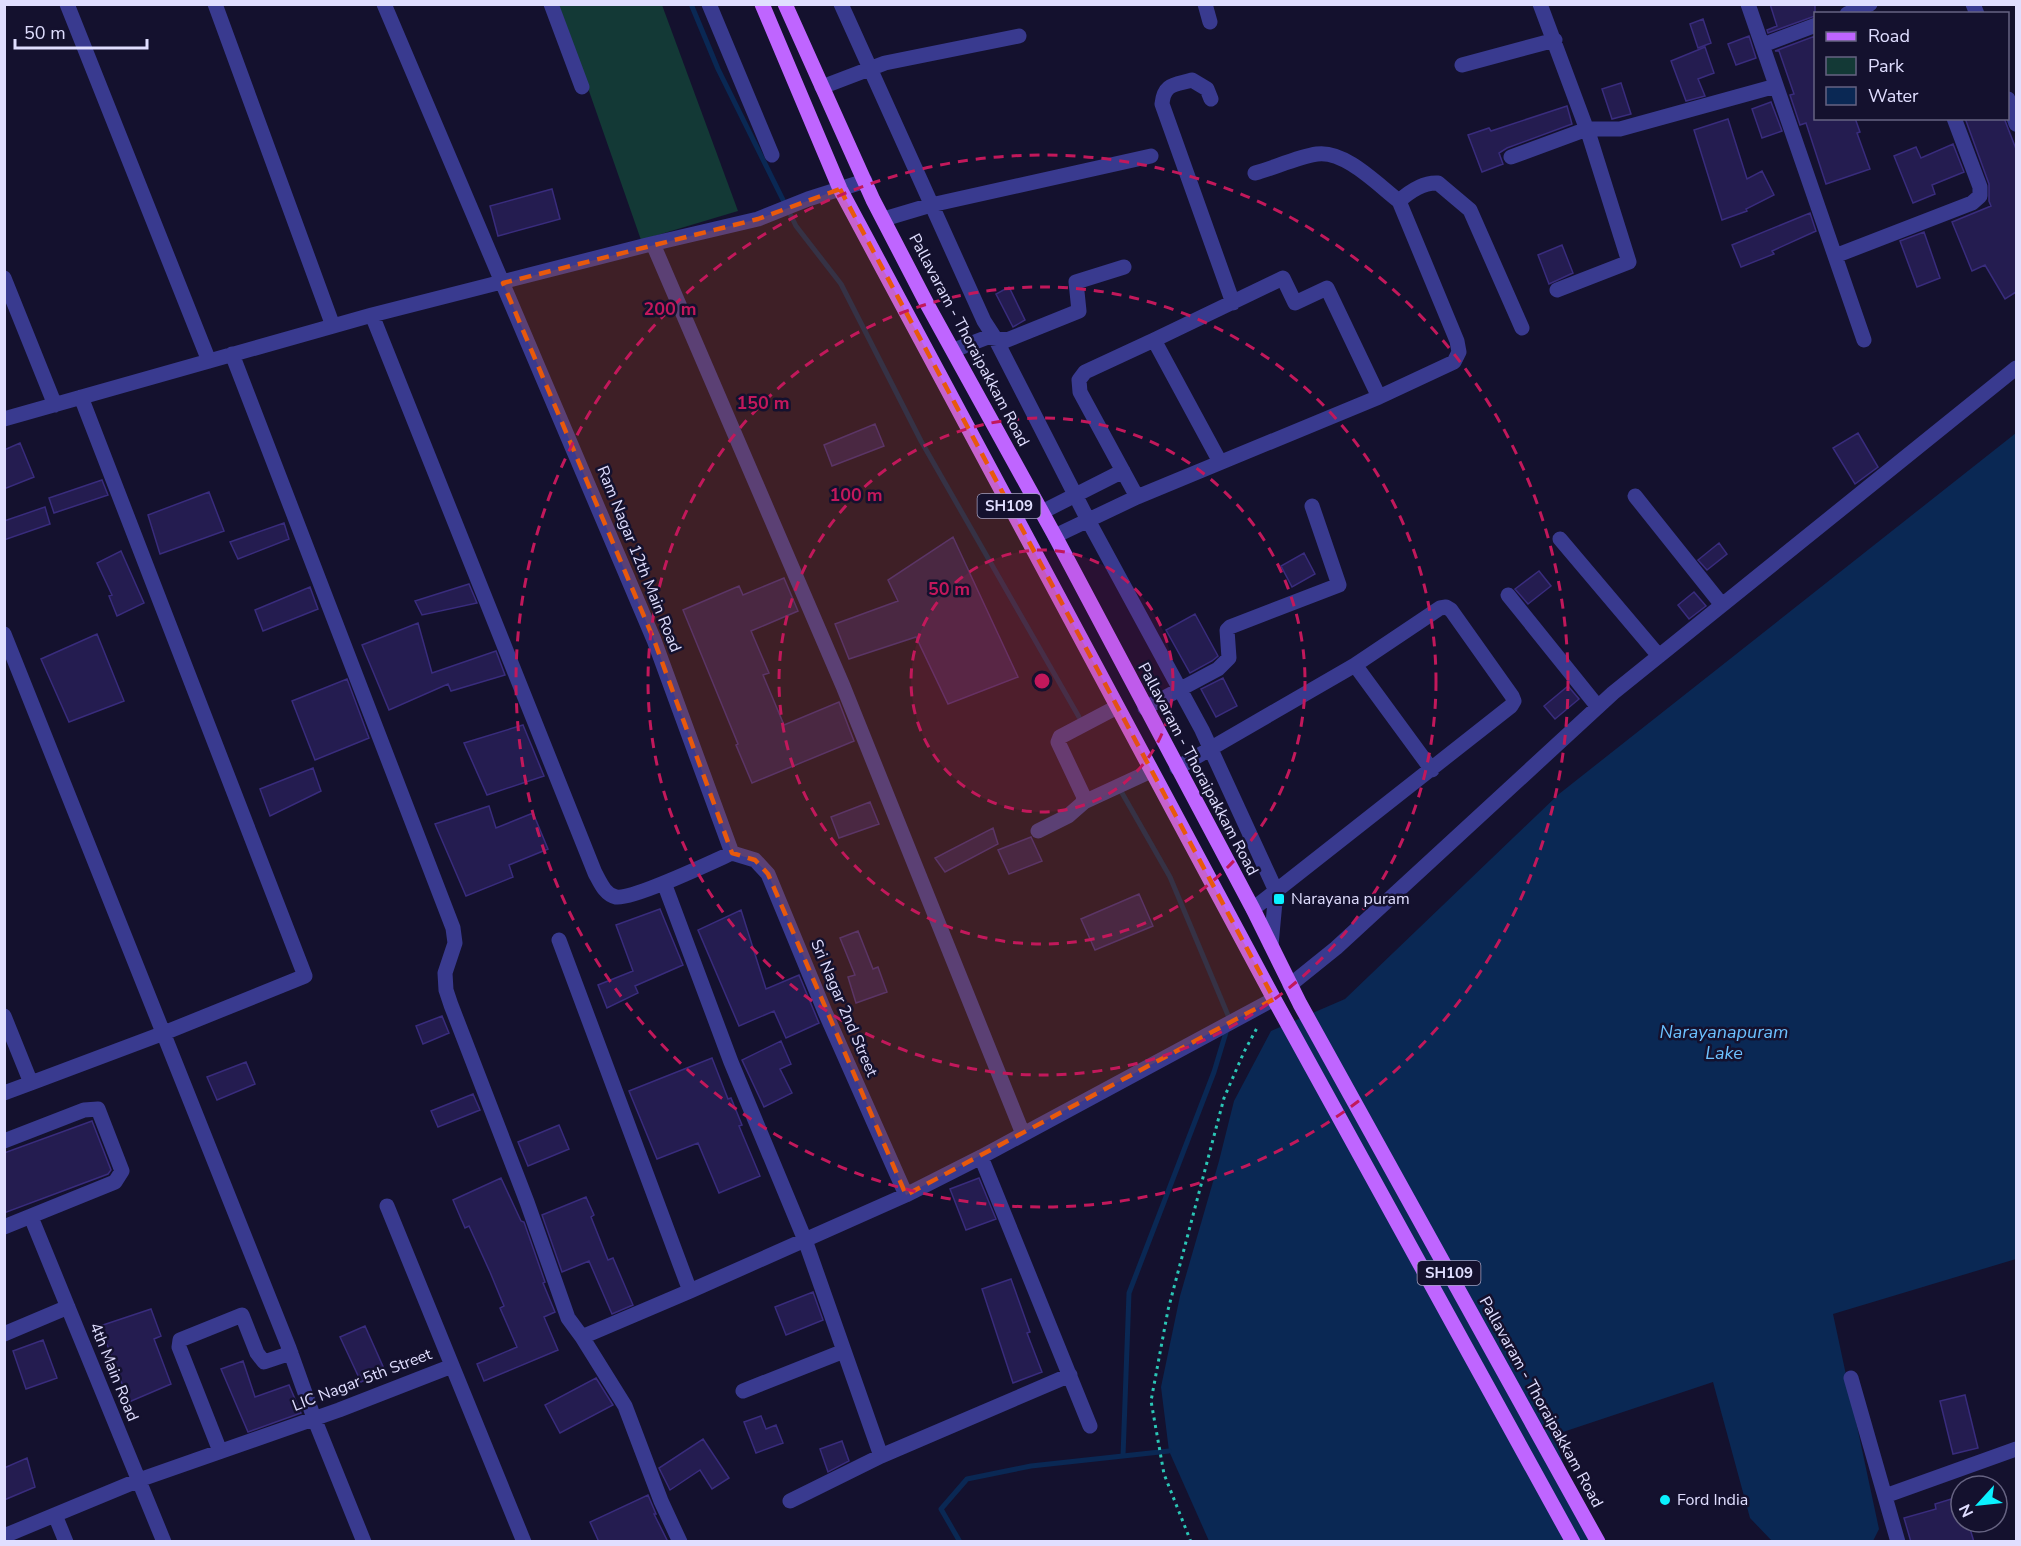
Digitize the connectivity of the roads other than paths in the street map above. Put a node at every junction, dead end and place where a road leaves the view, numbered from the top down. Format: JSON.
{"nodes":[{"id":1,"x":67,"y":4,"type":"edge"},
{"id":2,"x":215,"y":4,"type":"edge"},
{"id":3,"x":384,"y":4,"type":"edge"},
{"id":4,"x":551,"y":4,"type":"edge"},
{"id":5,"x":709,"y":4,"type":"edge"},
{"id":6,"x":762,"y":4,"type":"edge"},
{"id":7,"x":785,"y":4,"type":"edge"},
{"id":8,"x":841,"y":4,"type":"edge"},
{"id":9,"x":1205,"y":4,"type":"edge"},
{"id":10,"x":1540,"y":4,"type":"edge"},
{"id":11,"x":1749,"y":4,"type":"edge"},
{"id":12,"x":1870,"y":4,"type":"edge"},
{"id":13,"x":1852,"y":12,"type":"edge"},
{"id":14,"x":1210,"y":22,"type":"dead end"},
{"id":15,"x":1814,"y":25,"type":"edge"},
{"id":16,"x":1019,"y":36,"type":"dead end"},
{"id":17,"x":1555,"y":40,"type":"junction"},
{"id":18,"x":1763,"y":45,"type":"junction"},
{"id":19,"x":1462,"y":65,"type":"dead end"},
{"id":20,"x":869,"y":69,"type":"junction"},
{"id":21,"x":1776,"y":86,"type":"junction"},
{"id":22,"x":582,"y":87,"type":"dead end"},
{"id":23,"x":822,"y":87,"type":"junction"},
{"id":24,"x":1211,"y":99,"type":"dead end"},
{"id":25,"x":2009,"y":103,"type":"edge"},
{"id":26,"x":1955,"y":120,"type":"edge"},
{"id":27,"x":2016,"y":124,"type":"edge"},
{"id":28,"x":1587,"y":129,"type":"junction"},
{"id":29,"x":772,"y":155,"type":"dead end"},
{"id":30,"x":1151,"y":156,"type":"dead end"},
{"id":31,"x":1511,"y":157,"type":"dead end"},
{"id":32,"x":1255,"y":174,"type":"dead end"},
{"id":33,"x":865,"y":181,"type":"junction"},
{"id":34,"x":840,"y":189,"type":"junction"},
{"id":35,"x":1399,"y":201,"type":"junction"},
{"id":36,"x":931,"y":205,"type":"junction"},
{"id":37,"x":884,"y":219,"type":"junction"},
{"id":38,"x":653,"y":244,"type":"junction"},
{"id":39,"x":1835,"y":256,"type":"junction"},
{"id":40,"x":1124,"y":267,"type":"dead end"},
{"id":41,"x":4,"y":278,"type":"edge"},
{"id":42,"x":503,"y":283,"type":"junction"},
{"id":43,"x":1557,"y":290,"type":"dead end"},
{"id":44,"x":1233,"y":303,"type":"junction"},
{"id":45,"x":372,"y":315,"type":"junction"},
{"id":46,"x":333,"y":326,"type":"junction"},
{"id":47,"x":1522,"y":328,"type":"dead end"},
{"id":48,"x":995,"y":338,"type":"junction"},
{"id":49,"x":1154,"y":340,"type":"junction"},
{"id":50,"x":1864,"y":340,"type":"dead end"},
{"id":51,"x":954,"y":350,"type":"junction"},
{"id":52,"x":232,"y":354,"type":"junction"},
{"id":53,"x":209,"y":361,"type":"junction"},
{"id":54,"x":2016,"y":368,"type":"edge"},
{"id":55,"x":81,"y":397,"type":"junction"},
{"id":56,"x":1379,"y":397,"type":"junction"},
{"id":57,"x":55,"y":405,"type":"junction"},
{"id":58,"x":4,"y":419,"type":"edge"},
{"id":59,"x":1220,"y":462,"type":"junction"},
{"id":60,"x":1123,"y":471,"type":"junction"},
{"id":61,"x":1075,"y":495,"type":"junction"},
{"id":62,"x":1635,"y":496,"type":"dead end"},
{"id":63,"x":1137,"y":497,"type":"junction"},
{"id":64,"x":1312,"y":506,"type":"dead end"},
{"id":65,"x":1042,"y":512,"type":"junction"},
{"id":66,"x":1088,"y":520,"type":"junction"},
{"id":67,"x":1055,"y":536,"type":"junction"},
{"id":68,"x":1560,"y":539,"type":"dead end"},
{"id":69,"x":1508,"y":595,"type":"dead end"},
{"id":70,"x":1722,"y":605,"type":"junction"},
{"id":71,"x":4,"y":634,"type":"edge"},
{"id":72,"x":1659,"y":656,"type":"junction"},
{"id":73,"x":1355,"y":665,"type":"junction"},
{"id":74,"x":1180,"y":689,"type":"junction"},
{"id":75,"x":1117,"y":707,"type":"junction"},
{"id":76,"x":1598,"y":707,"type":"junction"},
{"id":77,"x":1145,"y":708,"type":"junction"},
{"id":78,"x":1209,"y":750,"type":"junction"},
{"id":79,"x":1177,"y":768,"type":"junction"},
{"id":80,"x":1432,"y":770,"type":"junction"},
{"id":81,"x":1151,"y":771,"type":"junction"},
{"id":82,"x":1084,"y":802,"type":"junction"},
{"id":83,"x":1038,"y":831,"type":"dead end"},
{"id":84,"x":732,"y":853,"type":"junction"},
{"id":85,"x":664,"y":883,"type":"junction"},
{"id":86,"x":1276,"y":891,"type":"junction"},
{"id":87,"x":1253,"y":909,"type":"junction"},
{"id":88,"x":559,"y":940,"type":"dead end"},
{"id":89,"x":1271,"y":945,"type":"junction"},
{"id":90,"x":1290,"y":985,"type":"junction"},
{"id":91,"x":1274,"y":999,"type":"junction"},
{"id":92,"x":4,"y":1016,"type":"edge"},
{"id":93,"x":164,"y":1033,"type":"junction"},
{"id":94,"x":32,"y":1083,"type":"junction"},
{"id":95,"x":4,"y":1093,"type":"edge"},
{"id":96,"x":1023,"y":1134,"type":"junction"},
{"id":97,"x":4,"y":1141,"type":"edge"},
{"id":98,"x":981,"y":1157,"type":"junction"},
{"id":99,"x":906,"y":1195,"type":"junction"},
{"id":100,"x":387,"y":1206,"type":"dead end"},
{"id":101,"x":31,"y":1217,"type":"junction"},
{"id":102,"x":4,"y":1227,"type":"edge"},
{"id":103,"x":805,"y":1240,"type":"junction"},
{"id":104,"x":690,"y":1291,"type":"junction"},
{"id":105,"x":68,"y":1307,"type":"junction"},
{"id":106,"x":4,"y":1334,"type":"edge"},
{"id":107,"x":582,"y":1337,"type":"junction"},
{"id":108,"x":844,"y":1351,"type":"junction"},
{"id":109,"x":291,"y":1353,"type":"junction"},
{"id":110,"x":452,"y":1366,"type":"junction"},
{"id":111,"x":1070,"y":1375,"type":"junction"},
{"id":112,"x":1851,"y":1378,"type":"dead end"},
{"id":113,"x":743,"y":1391,"type":"dead end"},
{"id":114,"x":314,"y":1418,"type":"junction"},
{"id":115,"x":1090,"y":1426,"type":"dead end"},
{"id":116,"x":2016,"y":1449,"type":"edge"},
{"id":117,"x":220,"y":1451,"type":"junction"},
{"id":118,"x":881,"y":1456,"type":"junction"},
{"id":119,"x":140,"y":1480,"type":"junction"},
{"id":120,"x":1885,"y":1496,"type":"junction"},
{"id":121,"x":790,"y":1501,"type":"dead end"},
{"id":122,"x":55,"y":1515,"type":"junction"},
{"id":123,"x":4,"y":1536,"type":"edge"},
{"id":124,"x":66,"y":1542,"type":"edge"},
{"id":125,"x":164,"y":1542,"type":"edge"},
{"id":126,"x":364,"y":1542,"type":"edge"},
{"id":127,"x":524,"y":1542,"type":"edge"},
{"id":128,"x":680,"y":1542,"type":"edge"},
{"id":129,"x":1573,"y":1542,"type":"edge"},
{"id":130,"x":1598,"y":1542,"type":"edge"},
{"id":131,"x":1898,"y":1542,"type":"edge"}],
"edges":[{"from":1,"to":53,"type":"street"},
{"from":2,"to":46,"type":"street"},
{"from":3,"to":42,"type":"street","name":"Ram Nagar 12th Main Road"},
{"from":4,"to":22,"type":"street"},
{"from":5,"to":29,"type":"street"},
{"from":6,"to":34,"type":"main road","number":"SH109"},
{"from":7,"to":23,"type":"main road","name":"Pallavaram - Thoraipakkam Road","number":"SH109"},
{"from":8,"to":20,"type":"street"},
{"from":9,"to":14,"type":"street"},
{"from":10,"to":17,"type":"street"},
{"from":11,"to":18,"type":"street"},
{"from":12,"to":13,"type":"street"},
{"from":15,"to":18,"type":"street"},
{"from":16,"to":20,"type":"street"},
{"from":17,"to":19,"type":"street"},
{"from":17,"to":28,"type":"street"},
{"from":18,"to":21,"type":"street"},
{"from":20,"to":23,"type":"street"},
{"from":20,"to":36,"type":"street"},
{"from":21,"to":28,"type":"street"},
{"from":21,"to":39,"type":"street"},
{"from":23,"to":33,"type":"main road","name":"Pallavaram - Thoraipakkam Road","number":"SH109"},
{"from":24,"to":44,"type":"street"},
{"from":25,"to":27,"type":"street"},
{"from":26,"to":39,"type":"street"},
{"from":28,"to":31,"type":"street"},
{"from":28,"to":43,"type":"street"},
{"from":30,"to":36,"type":"street"},
{"from":32,"to":35,"type":"street"},
{"from":33,"to":34,"type":"street"},
{"from":33,"to":37,"type":"main road","name":"Pallavaram - Thoraipakkam Road","number":"SH109"},
{"from":34,"to":38,"type":"street"},
{"from":34,"to":75,"type":"main road","number":"SH109"},
{"from":35,"to":47,"type":"street"},
{"from":35,"to":56,"type":"street"},
{"from":36,"to":37,"type":"street"},
{"from":36,"to":48,"type":"street"},
{"from":37,"to":51,"type":"main road","name":"Pallavaram - Thoraipakkam Road","number":"SH109"},
{"from":38,"to":42,"type":"street"},
{"from":38,"to":96,"type":"street"},
{"from":39,"to":50,"type":"street"},
{"from":40,"to":48,"type":"street"},
{"from":41,"to":57,"type":"street"},
{"from":42,"to":45,"type":"street"},
{"from":42,"to":84,"type":"street","name":"Ram Nagar 12th Main Road"},
{"from":44,"to":49,"type":"street"},
{"from":44,"to":56,"type":"street"},
{"from":45,"to":46,"type":"street"},
{"from":45,"to":85,"type":"street"},
{"from":46,"to":52,"type":"street"},
{"from":48,"to":51,"type":"street"},
{"from":48,"to":61,"type":"street"},
{"from":49,"to":59,"type":"street"},
{"from":49,"to":60,"type":"street"},
{"from":51,"to":65,"type":"main road","name":"Pallavaram - Thoraipakkam Road","number":"SH109"},
{"from":52,"to":53,"type":"street"},
{"from":52,"to":107,"type":"street"},
{"from":53,"to":55,"type":"street"},
{"from":54,"to":70,"type":"street"},
{"from":55,"to":57,"type":"street"},
{"from":55,"to":93,"type":"street"},
{"from":56,"to":59,"type":"street"},
{"from":57,"to":58,"type":"street"},
{"from":59,"to":63,"type":"street"},
{"from":60,"to":61,"type":"street"},
{"from":60,"to":63,"type":"street"},
{"from":61,"to":65,"type":"street"},
{"from":61,"to":66,"type":"street"},
{"from":62,"to":70,"type":"street"},
{"from":63,"to":66,"type":"street"},
{"from":64,"to":74,"type":"street"},
{"from":65,"to":67,"type":"main road","name":"Pallavaram - Thoraipakkam Road","number":"SH109"},
{"from":66,"to":67,"type":"street"},
{"from":66,"to":74,"type":"street"},
{"from":67,"to":77,"type":"main road","name":"Pallavaram - Thoraipakkam Road","number":"SH109"},
{"from":68,"to":72,"type":"street"},
{"from":69,"to":76,"type":"street"},
{"from":70,"to":72,"type":"street"},
{"from":71,"to":93,"type":"street"},
{"from":72,"to":76,"type":"street"},
{"from":73,"to":78,"type":"street"},
{"from":73,"to":80,"type":"street"},
{"from":73,"to":80,"type":"street"},
{"from":74,"to":77,"type":"street"},
{"from":74,"to":78,"type":"street"},
{"from":75,"to":81,"type":"main road","number":"SH109"},
{"from":75,"to":82,"type":"street"},
{"from":76,"to":90,"type":"street"},
{"from":77,"to":79,"type":"main road","name":"Pallavaram - Thoraipakkam Road","number":"SH109"},
{"from":78,"to":79,"type":"street"},
{"from":78,"to":86,"type":"street"},
{"from":79,"to":87,"type":"main road","name":"Pallavaram - Thoraipakkam Road","number":"SH109"},
{"from":80,"to":86,"type":"street"},
{"from":81,"to":82,"type":"street"},
{"from":81,"to":91,"type":"main road","number":"SH109"},
{"from":82,"to":83,"type":"street"},
{"from":84,"to":85,"type":"street"},
{"from":84,"to":99,"type":"street","name":"Sri Nagar 2nd Street"},
{"from":85,"to":103,"type":"street"},
{"from":86,"to":87,"type":"street"},
{"from":86,"to":89,"type":"street"},
{"from":87,"to":89,"type":"main road","name":"Pallavaram - Thoraipakkam Road","number":"SH109"},
{"from":88,"to":104,"type":"street"},
{"from":89,"to":90,"type":"main road","name":"Pallavaram - Thoraipakkam Road","number":"SH109"},
{"from":90,"to":130,"type":"main road","name":"Pallavaram - Thoraipakkam Road","number":"SH109"},
{"from":91,"to":96,"type":"street"},
{"from":91,"to":129,"type":"main road","number":"SH109"},
{"from":92,"to":94,"type":"street"},
{"from":93,"to":94,"type":"street"},
{"from":93,"to":109,"type":"street"},
{"from":94,"to":95,"type":"street"},
{"from":96,"to":98,"type":"street"},
{"from":97,"to":101,"type":"street"},
{"from":98,"to":99,"type":"street"},
{"from":98,"to":111,"type":"street"},
{"from":99,"to":103,"type":"street"},
{"from":100,"to":110,"type":"street"},
{"from":101,"to":102,"type":"street"},
{"from":101,"to":105,"type":"street","name":"4th Main Road"},
{"from":103,"to":104,"type":"street"},
{"from":103,"to":108,"type":"street"},
{"from":104,"to":107,"type":"street"},
{"from":105,"to":106,"type":"street"},
{"from":105,"to":119,"type":"street","name":"4th Main Road"},
{"from":107,"to":128,"type":"street"},
{"from":108,"to":113,"type":"street"},
{"from":108,"to":118,"type":"street"},
{"from":109,"to":114,"type":"street"},
{"from":109,"to":117,"type":"street"},
{"from":110,"to":114,"type":"street","name":"LIC Nagar 5th Street"},
{"from":110,"to":127,"type":"street","name":"LIC Nagar 5th Street"},
{"from":111,"to":115,"type":"street"},
{"from":111,"to":118,"type":"street"},
{"from":112,"to":120,"type":"street"},
{"from":114,"to":117,"type":"street","name":"LIC Nagar 5th Street"},
{"from":114,"to":126,"type":"street"},
{"from":116,"to":120,"type":"street"},
{"from":117,"to":119,"type":"street","name":"LIC Nagar 5th Street"},
{"from":118,"to":121,"type":"street"},
{"from":119,"to":122,"type":"street","name":"LIC Nagar 5th Street"},
{"from":119,"to":125,"type":"street","name":"4th Main Road"},
{"from":120,"to":131,"type":"street"},
{"from":122,"to":123,"type":"street","name":"LIC Nagar 5th Street"},
{"from":122,"to":124,"type":"street"}]}
